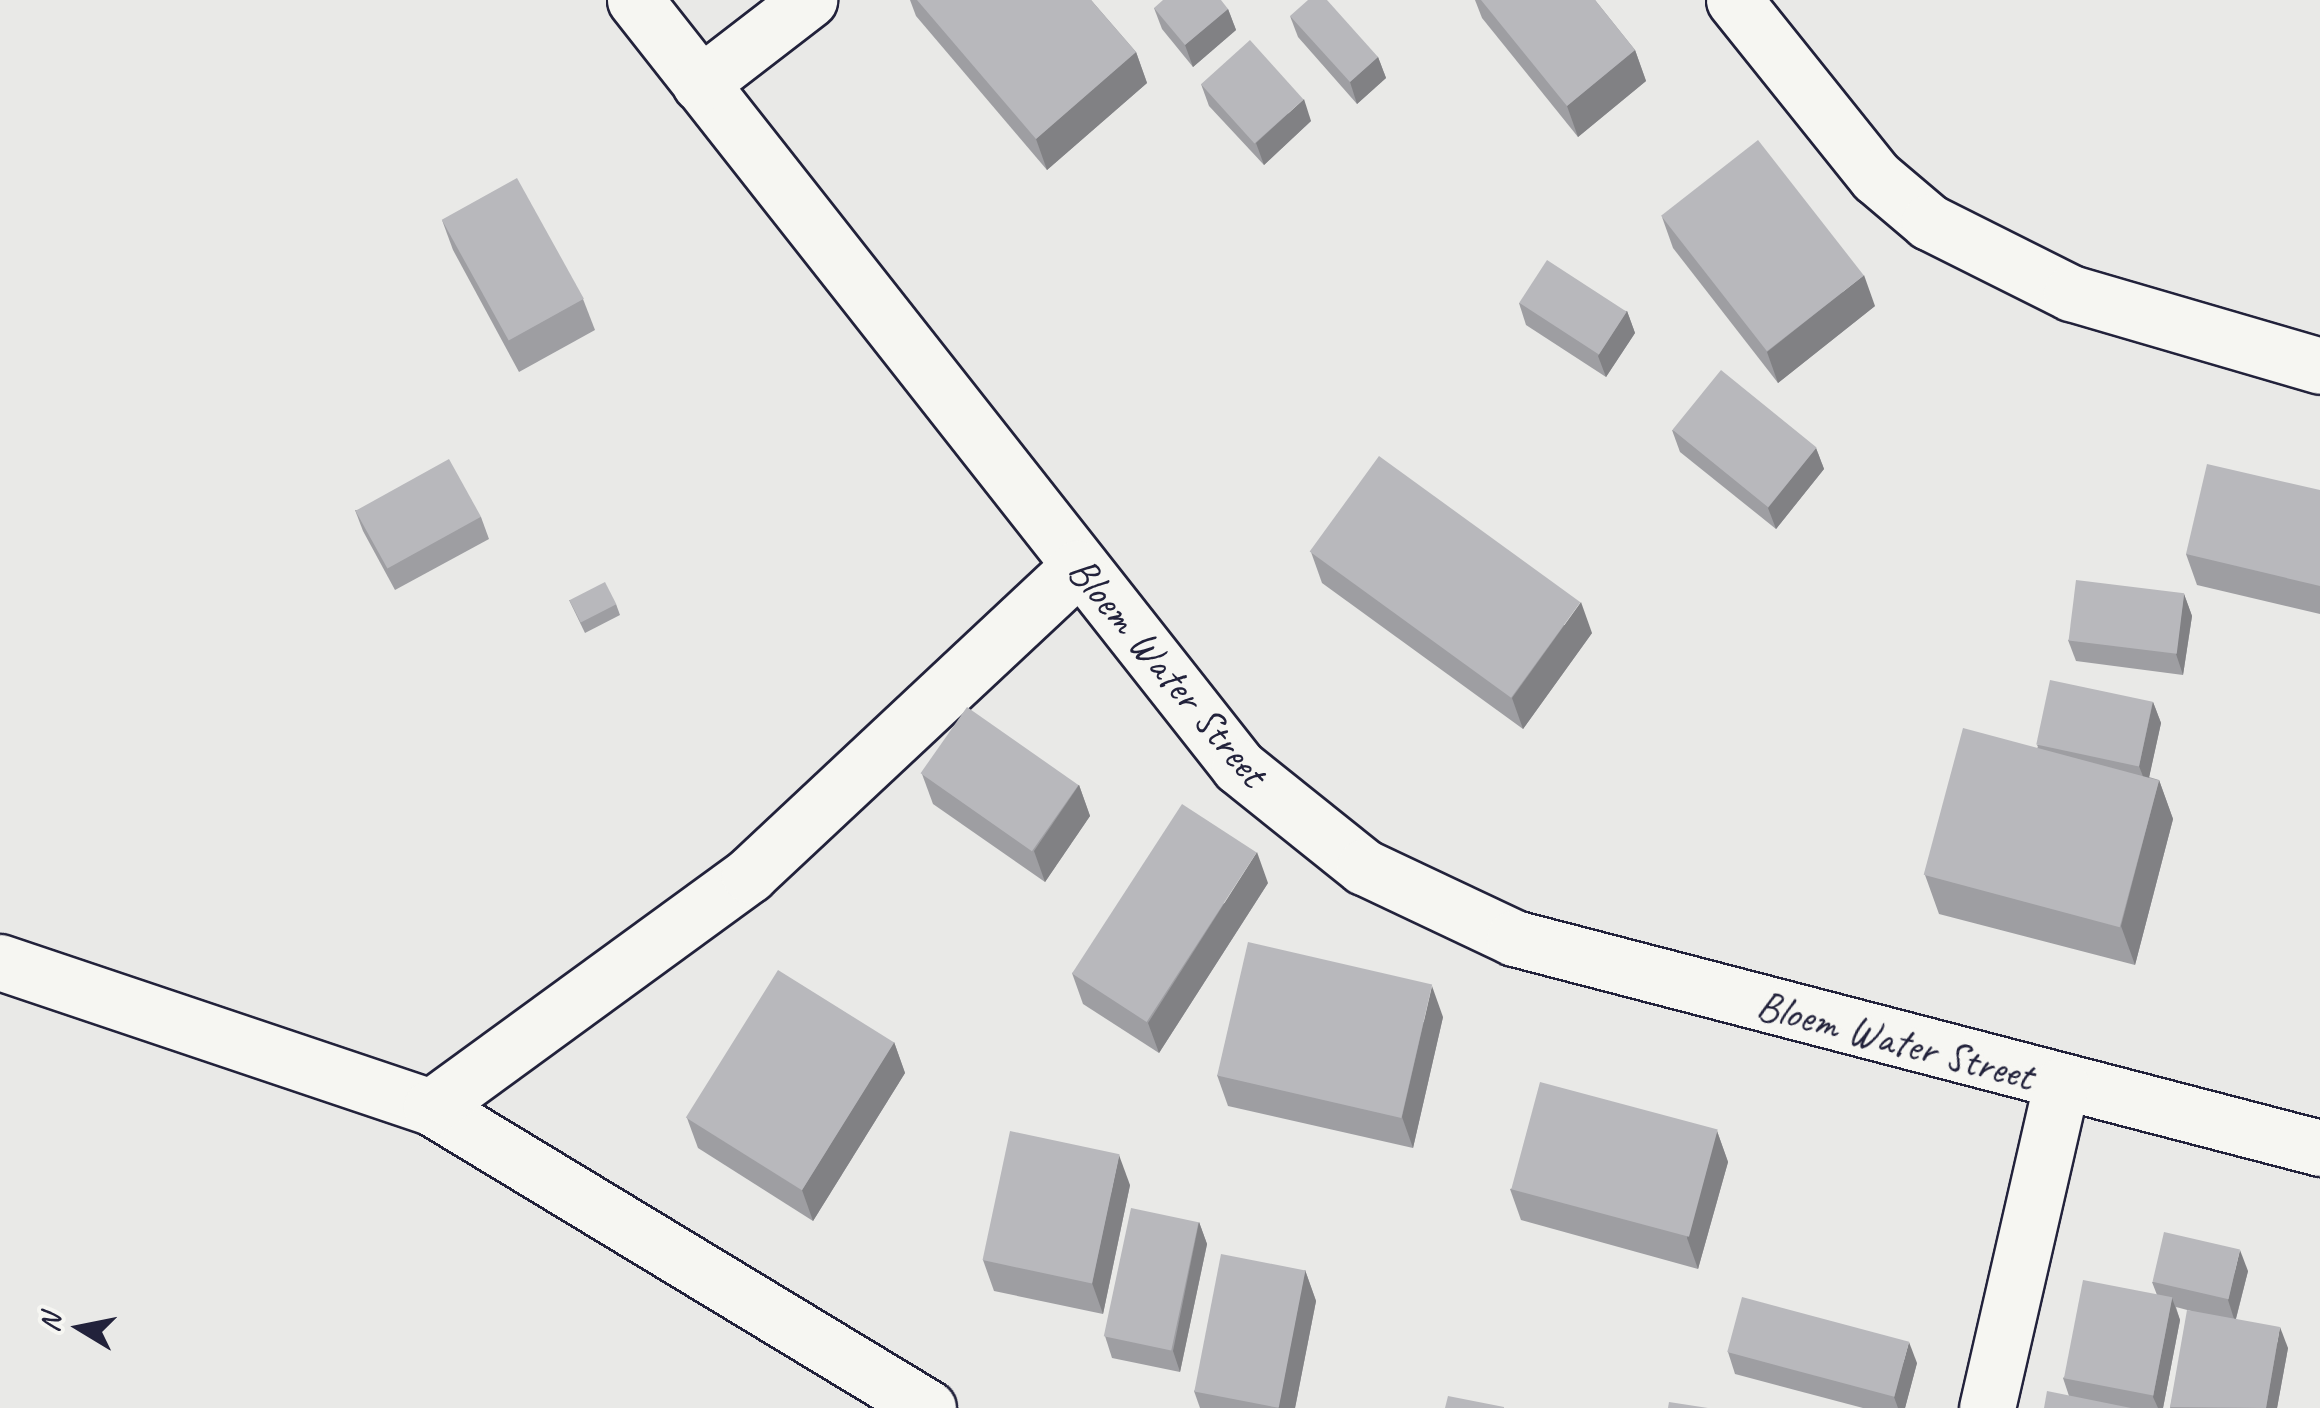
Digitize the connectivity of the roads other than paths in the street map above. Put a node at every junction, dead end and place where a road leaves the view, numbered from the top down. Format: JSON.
{"nodes":[{"id":1,"x":635,"y":0,"type":"edge"},
{"id":2,"x":810,"y":0,"type":"edge"},
{"id":3,"x":1734,"y":0,"type":"edge"},
{"id":4,"x":700,"y":84,"type":"junction"},
{"id":5,"x":2320,"y":366,"type":"edge"},
{"id":6,"x":1077,"y":568,"type":"junction"},
{"id":7,"x":0,"y":962,"type":"edge"},
{"id":8,"x":2061,"y":1086,"type":"junction"},
{"id":9,"x":432,"y":1107,"type":"junction"},
{"id":10,"x":2320,"y":1148,"type":"edge"},
{"id":11,"x":928,"y":1408,"type":"edge"},
{"id":12,"x":1987,"y":1408,"type":"edge"}],
"edges":[{"from":1,"to":4,"type":"street","name":"Bloem Water Street"},
{"from":2,"to":4,"type":"street"},
{"from":3,"to":5,"type":"street"},
{"from":4,"to":6,"type":"street","name":"Bloem Water Street"},
{"from":6,"to":8,"type":"street","name":"Bloem Water Street"},
{"from":6,"to":9,"type":"street"},
{"from":7,"to":9,"type":"street"},
{"from":8,"to":10,"type":"street","name":"Bloem Water Street"},
{"from":8,"to":12,"type":"street"},
{"from":9,"to":11,"type":"street"}]}
